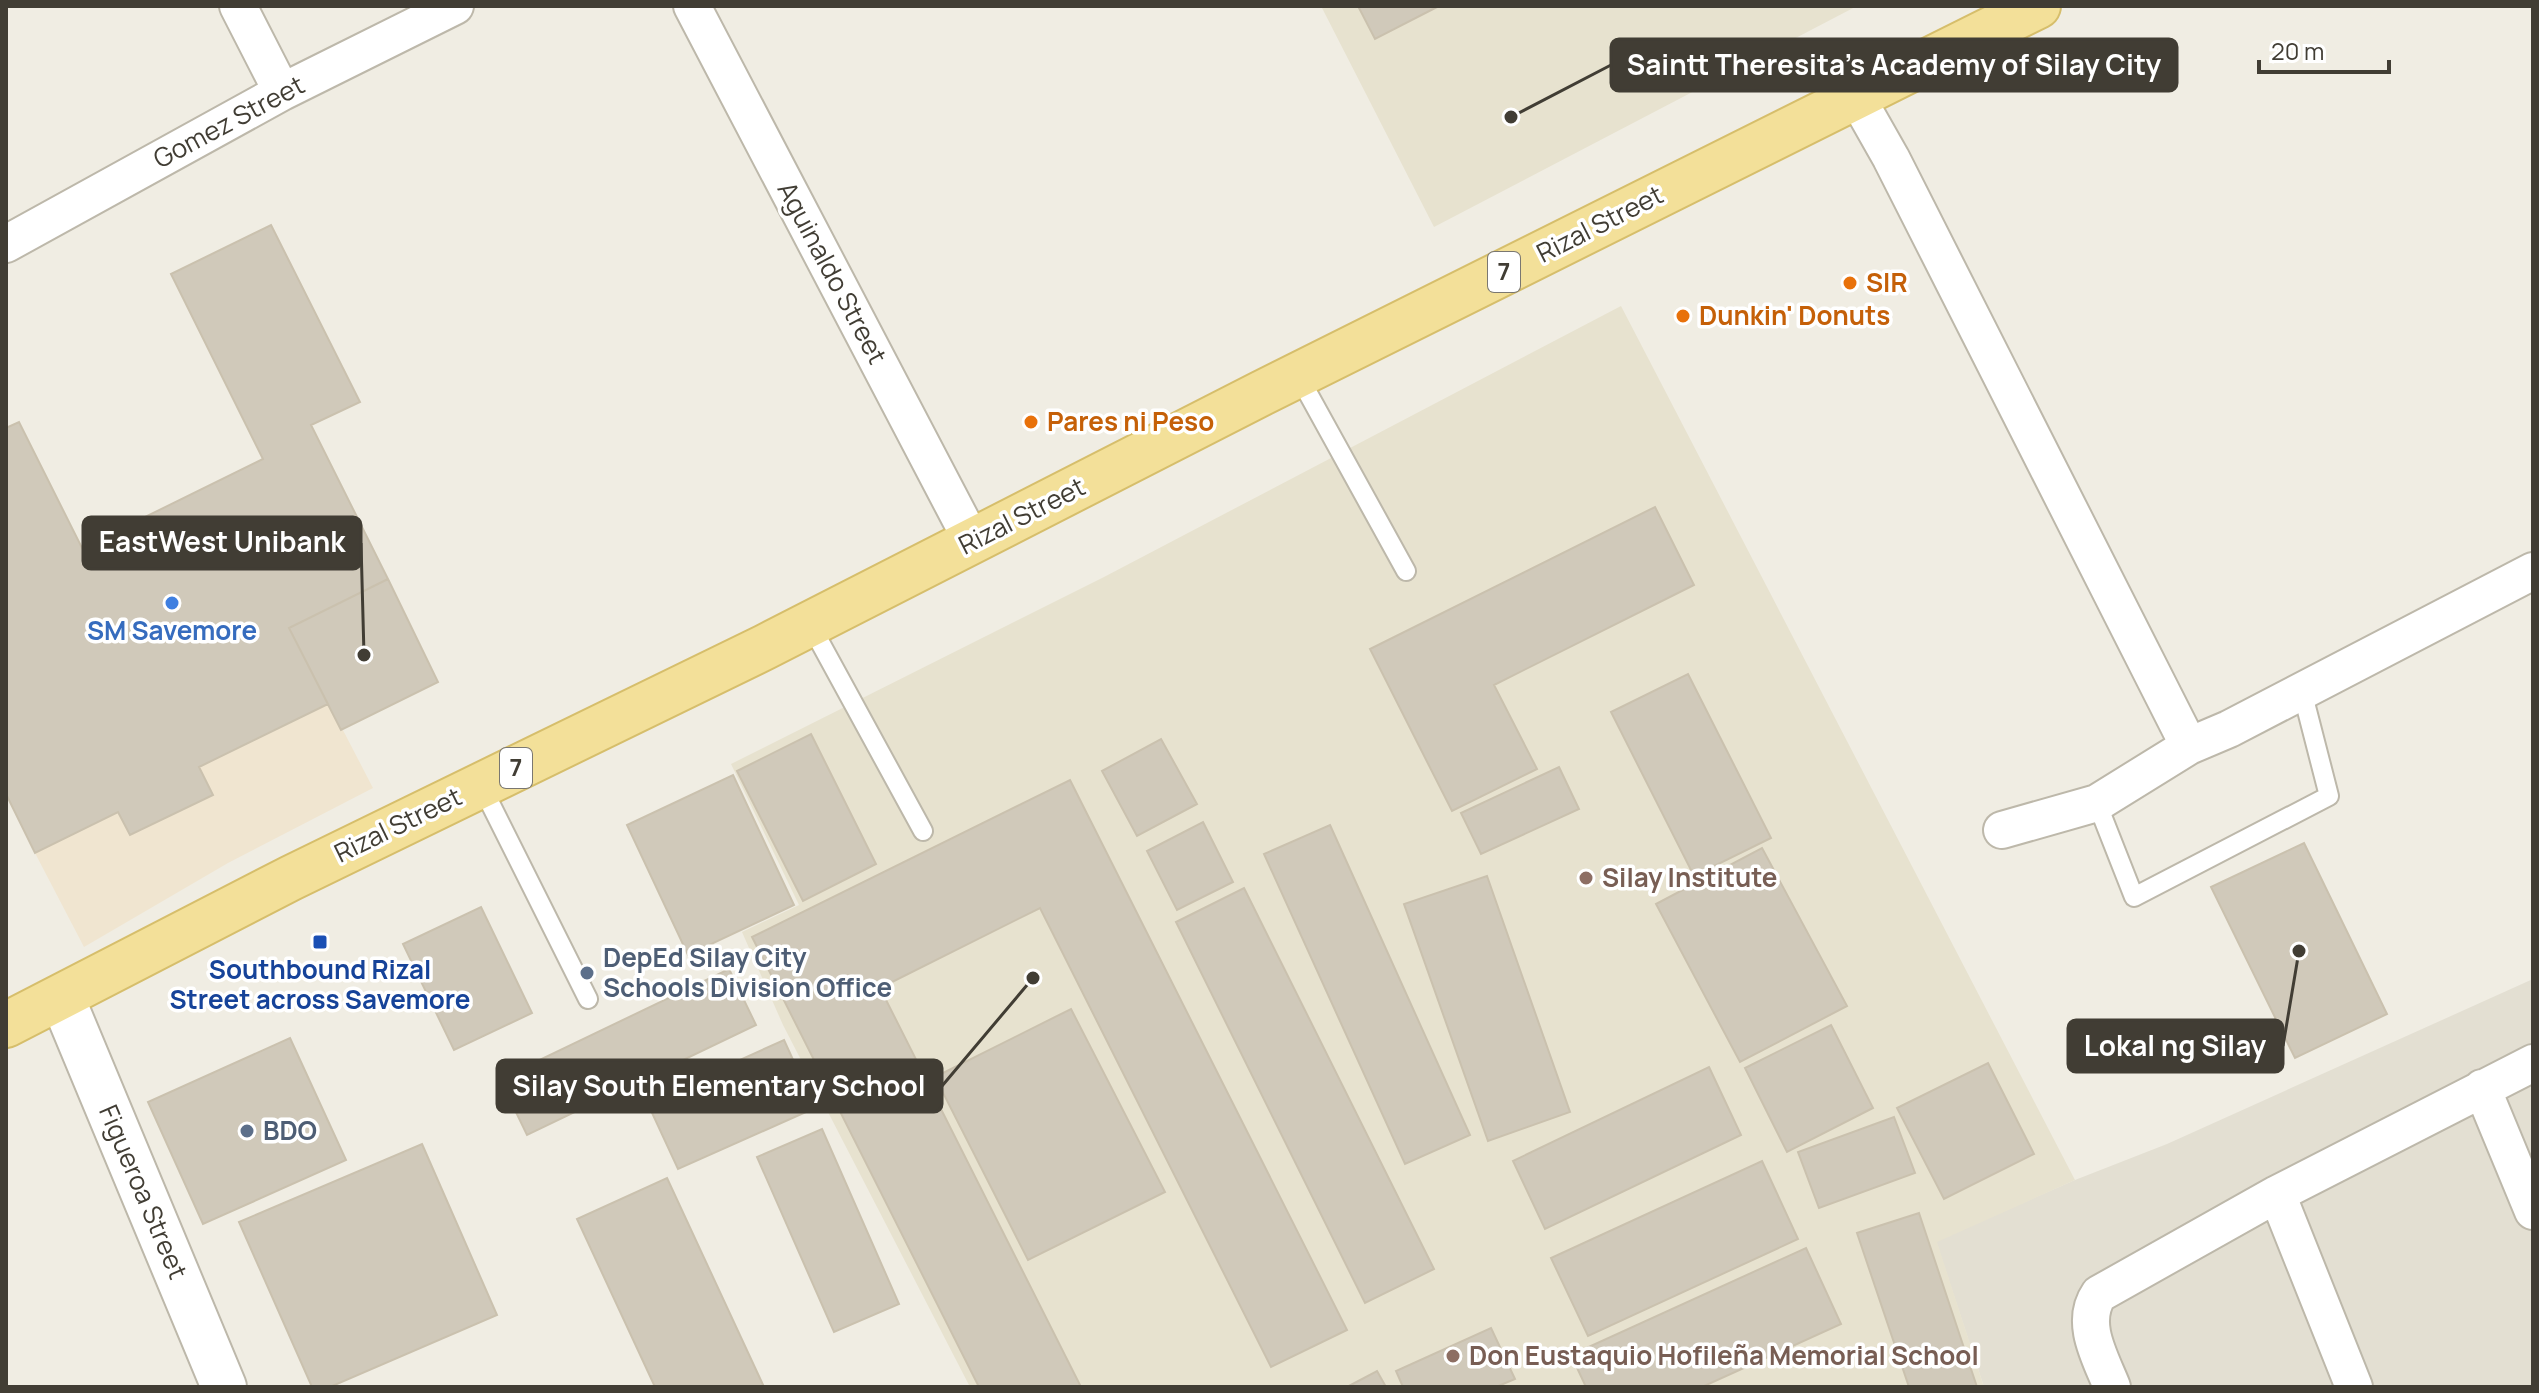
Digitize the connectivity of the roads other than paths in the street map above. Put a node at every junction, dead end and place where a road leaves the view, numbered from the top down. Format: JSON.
{"nodes":[{"id":1,"x":238,"y":6,"type":"edge"},
{"id":2,"x":455,"y":6,"type":"edge"},
{"id":3,"x":692,"y":6,"type":"edge"},
{"id":4,"x":2038,"y":6,"type":"edge"},
{"id":5,"x":282,"y":92,"type":"junction"},
{"id":6,"x":1857,"y":98,"type":"junction"},
{"id":7,"x":6,"y":244,"type":"edge"},
{"id":8,"x":1299,"y":377,"type":"junction"},
{"id":9,"x":972,"y":541,"type":"junction"},
{"id":10,"x":1406,"y":571,"type":"dead end"},
{"id":11,"x":2533,"y":571,"type":"edge"},
{"id":12,"x":810,"y":624,"type":"junction"},
{"id":13,"x":2302,"y":691,"type":"junction"},
{"id":14,"x":2189,"y":746,"type":"junction"},
{"id":15,"x":481,"y":785,"type":"junction"},
{"id":16,"x":2097,"y":803,"type":"junction"},
{"id":17,"x":2002,"y":830,"type":"dead end"},
{"id":18,"x":923,"y":831,"type":"dead end"},
{"id":19,"x":62,"y":998,"type":"junction"},
{"id":20,"x":588,"y":999,"type":"dead end"},
{"id":21,"x":6,"y":1025,"type":"edge"},
{"id":22,"x":2533,"y":1063,"type":"edge"},
{"id":23,"x":2482,"y":1088,"type":"junction"},
{"id":24,"x":2277,"y":1194,"type":"junction"},
{"id":25,"x":2533,"y":1211,"type":"edge"},
{"id":26,"x":224,"y":1387,"type":"edge"},
{"id":27,"x":2112,"y":1387,"type":"edge"},
{"id":28,"x":2354,"y":1387,"type":"edge"}],
"edges":[{"from":1,"to":5,"type":"street"},
{"from":2,"to":5,"type":"street","name":"Gomez Street"},
{"from":3,"to":9,"type":"street","name":"Aguinaldo Street"},
{"from":4,"to":6,"type":"main road","name":"Rizal Street","number":"7"},
{"from":5,"to":7,"type":"street","name":"Gomez Street"},
{"from":6,"to":8,"type":"main road","name":"Rizal Street","number":"7"},
{"from":6,"to":14,"type":"street"},
{"from":8,"to":9,"type":"main road","name":"Rizal Street","number":"7"},
{"from":8,"to":10,"type":"lane"},
{"from":9,"to":12,"type":"main road","name":"Rizal Street","number":"7"},
{"from":11,"to":13,"type":"street"},
{"from":12,"to":15,"type":"main road","name":"Rizal Street","number":"7"},
{"from":12,"to":18,"type":"lane"},
{"from":13,"to":14,"type":"street"},
{"from":13,"to":16,"type":"lane"},
{"from":14,"to":16,"type":"street"},
{"from":15,"to":19,"type":"main road","name":"Rizal Street","number":"7"},
{"from":15,"to":20,"type":"lane"},
{"from":16,"to":17,"type":"street"},
{"from":19,"to":21,"type":"main road","name":"Rizal Street","number":"7"},
{"from":19,"to":26,"type":"street","name":"Figueroa Street"},
{"from":22,"to":23,"type":"street"},
{"from":23,"to":24,"type":"street"},
{"from":23,"to":25,"type":"street"},
{"from":24,"to":27,"type":"street"},
{"from":24,"to":28,"type":"street"}]}
